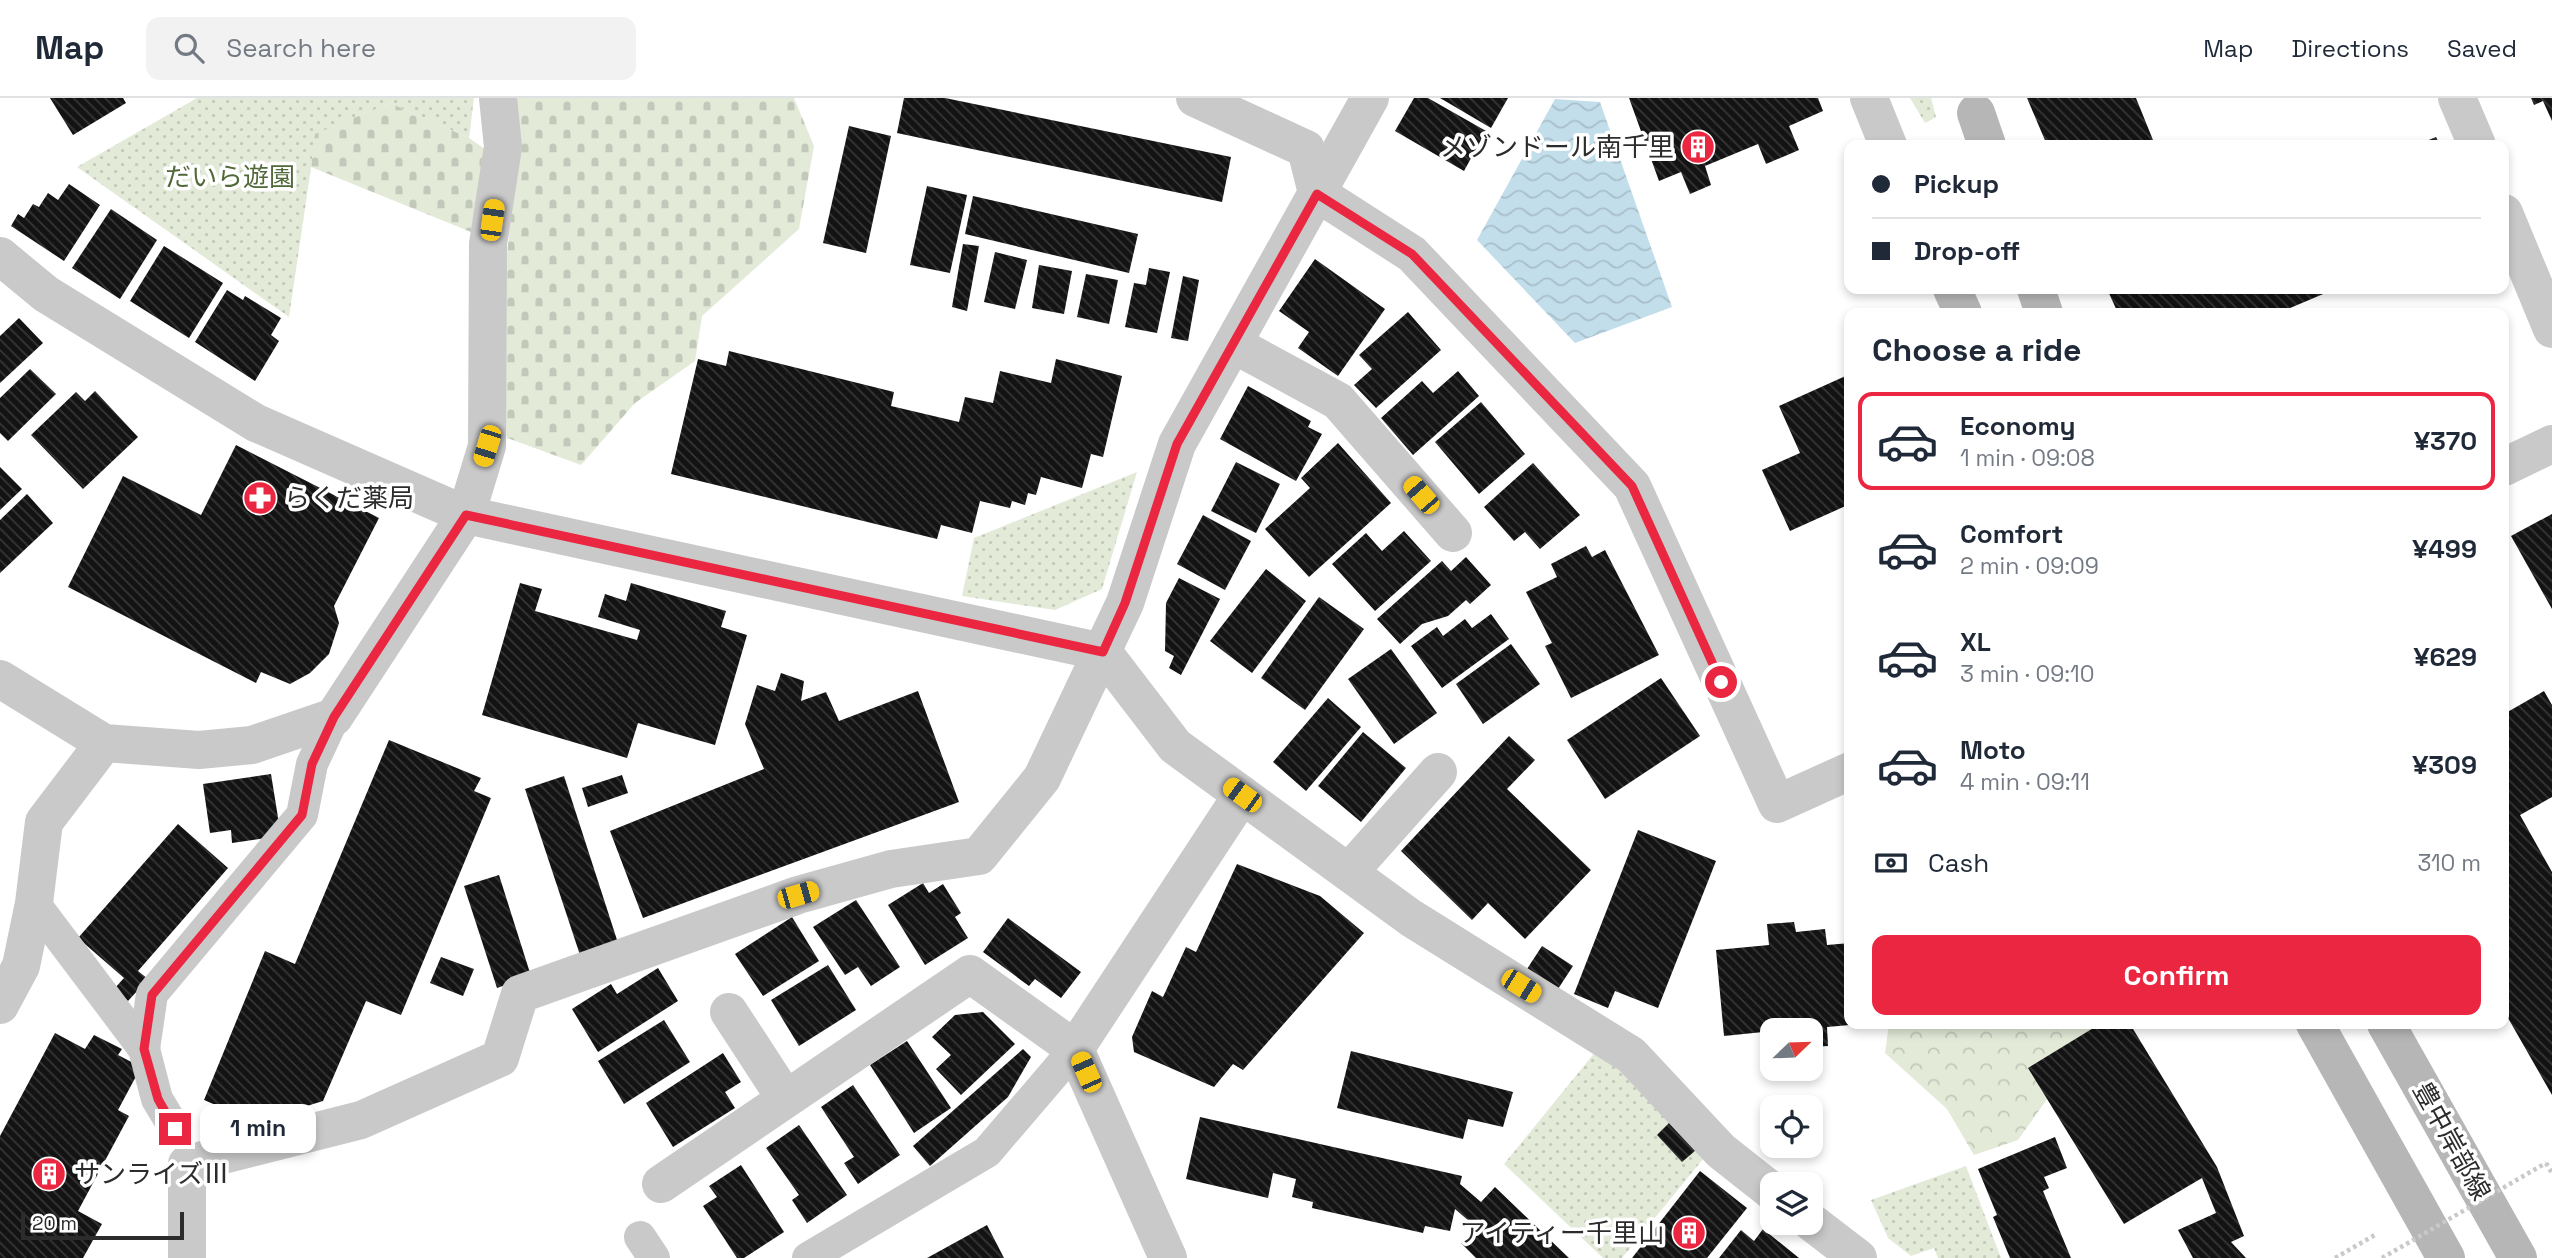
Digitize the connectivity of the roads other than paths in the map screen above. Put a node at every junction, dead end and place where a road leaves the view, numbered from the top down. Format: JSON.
{"nodes":[{"id":1,"x":498,"y":98,"type":"edge"},
{"id":2,"x":1195,"y":98,"type":"edge"},
{"id":3,"x":1370,"y":98,"type":"edge"},
{"id":4,"x":1869,"y":98,"type":"edge"},
{"id":5,"x":2457,"y":98,"type":"edge"},
{"id":6,"x":1886,"y":140,"type":"edge"},
{"id":7,"x":2475,"y":140,"type":"edge"},
{"id":8,"x":1317,"y":194,"type":"junction"},
{"id":9,"x":2509,"y":225,"type":"edge"},
{"id":10,"x":0,"y":256,"type":"edge"},
{"id":11,"x":2552,"y":330,"type":"edge"},
{"id":12,"x":1233,"y":344,"type":"junction"},
{"id":13,"x":2552,"y":444,"type":"edge"},
{"id":14,"x":2509,"y":465,"type":"edge"},
{"id":15,"x":466,"y":515,"type":"junction"},
{"id":16,"x":1453,"y":533,"type":"dead end"},
{"id":17,"x":1103,"y":652,"type":"junction"},
{"id":18,"x":0,"y":678,"type":"edge"},
{"id":19,"x":334,"y":717,"type":"junction"},
{"id":20,"x":104,"y":743,"type":"junction"},
{"id":21,"x":1438,"y":772,"type":"dead end"},
{"id":22,"x":1844,"y":774,"type":"edge"},
{"id":23,"x":1242,"y":795,"type":"junction"},
{"id":24,"x":1349,"y":873,"type":"junction"},
{"id":25,"x":34,"y":903,"type":"junction"},
{"id":26,"x":0,"y":1004,"type":"edge"},
{"id":27,"x":729,"y":1012,"type":"dead end"},
{"id":28,"x":2318,"y":1029,"type":"edge"},
{"id":29,"x":2389,"y":1029,"type":"edge"},
{"id":30,"x":144,"y":1049,"type":"junction"},
{"id":31,"x":1075,"y":1049,"type":"junction"},
{"id":32,"x":785,"y":1098,"type":"junction"},
{"id":33,"x":182,"y":1146,"type":"junction"},
{"id":34,"x":1760,"y":1182,"type":"edge"},
{"id":35,"x":661,"y":1184,"type":"dead end"},
{"id":36,"x":1823,"y":1231,"type":"edge"},
{"id":37,"x":187,"y":1258,"type":"edge"},
{"id":38,"x":808,"y":1258,"type":"edge"},
{"id":39,"x":1168,"y":1258,"type":"edge"},
{"id":40,"x":1858,"y":1258,"type":"edge"},
{"id":41,"x":2446,"y":1258,"type":"edge"},
{"id":42,"x":2518,"y":1258,"type":"edge"}],
"edges":[{"from":1,"to":15,"type":"street"},
{"from":2,"to":8,"type":"street"},
{"from":3,"to":8,"type":"street"},
{"from":4,"to":6,"type":"street"},
{"from":5,"to":7,"type":"street"},
{"from":8,"to":12,"type":"street"},
{"from":8,"to":22,"type":"street"},
{"from":9,"to":11,"type":"street"},
{"from":10,"to":15,"type":"street"},
{"from":12,"to":16,"type":"street"},
{"from":12,"to":17,"type":"street"},
{"from":13,"to":14,"type":"street"},
{"from":15,"to":17,"type":"street"},
{"from":15,"to":19,"type":"street"},
{"from":17,"to":23,"type":"street"},
{"from":17,"to":33,"type":"street"},
{"from":18,"to":20,"type":"street"},
{"from":19,"to":20,"type":"street"},
{"from":19,"to":30,"type":"lane"},
{"from":20,"to":25,"type":"street"},
{"from":21,"to":24,"type":"street"},
{"from":23,"to":24,"type":"street"},
{"from":23,"to":31,"type":"street"},
{"from":24,"to":34,"type":"street"},
{"from":25,"to":26,"type":"street"},
{"from":25,"to":30,"type":"lane"},
{"from":27,"to":32,"type":"street"},
{"from":28,"to":41,"type":"street"},
{"from":29,"to":42,"type":"street","name":"豊中岸部線"},
{"from":30,"to":33,"type":"lane"},
{"from":31,"to":32,"type":"street"},
{"from":31,"to":38,"type":"lane"},
{"from":31,"to":39,"type":"street"},
{"from":32,"to":35,"type":"street"},
{"from":33,"to":37,"type":"street"},
{"from":36,"to":40,"type":"street"}]}
